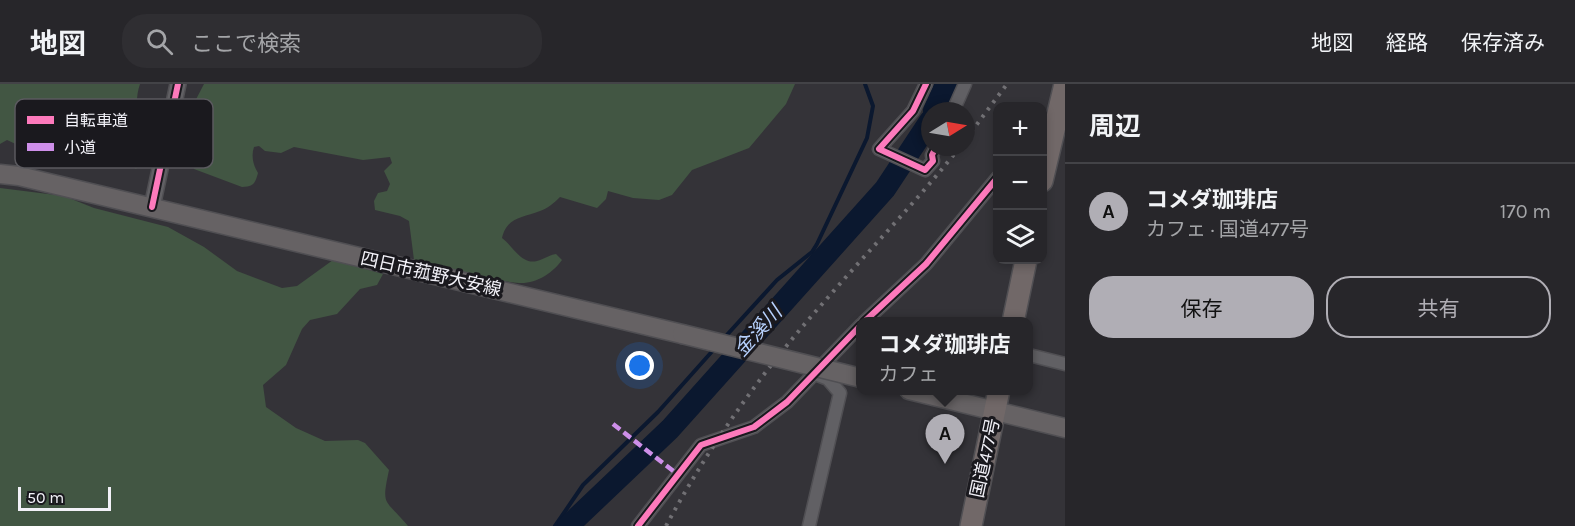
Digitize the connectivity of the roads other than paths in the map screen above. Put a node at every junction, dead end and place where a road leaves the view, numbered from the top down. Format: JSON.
{"nodes":[{"id":1,"x":178,"y":84,"type":"edge"},
{"id":2,"x":926,"y":84,"type":"edge"},
{"id":3,"x":965,"y":84,"type":"edge"},
{"id":4,"x":1065,"y":84,"type":"edge"},
{"id":5,"x":175,"y":99,"type":"edge"},
{"id":6,"x":957,"y":102,"type":"edge"},
{"id":7,"x":1053,"y":137,"type":"edge"},
{"id":8,"x":933,"y":156,"type":"edge"},
{"id":9,"x":1047,"y":161,"type":"edge"},
{"id":10,"x":160,"y":168,"type":"edge"},
{"id":11,"x":0,"y":174,"type":"edge"},
{"id":12,"x":993,"y":183,"type":"edge"},
{"id":13,"x":152,"y":207,"type":"junction"},
{"id":14,"x":1025,"y":264,"type":"edge"},
{"id":15,"x":868,"y":317,"type":"edge"},
{"id":16,"x":1014,"y":317,"type":"edge"},
{"id":17,"x":856,"y":330,"type":"edge"},
{"id":18,"x":1033,"y":356,"type":"edge"},
{"id":19,"x":1065,"y":364,"type":"edge"},
{"id":20,"x":815,"y":374,"type":"junction"},
{"id":21,"x":856,"y":377,"type":"edge"},
{"id":22,"x":926,"y":395,"type":"edge"},
{"id":23,"x":998,"y":395,"type":"edge"},
{"id":24,"x":995,"y":412,"type":"junction"},
{"id":25,"x":1065,"y":428,"type":"edge"},
{"id":26,"x":638,"y":526,"type":"edge"},
{"id":27,"x":809,"y":526,"type":"edge"},
{"id":28,"x":971,"y":526,"type":"edge"}],
"edges":[{"from":1,"to":5,"type":"street"},
{"from":2,"to":8,"type":"street"},
{"from":3,"to":6,"type":"street"},
{"from":4,"to":7,"type":"highway"},
{"from":7,"to":9,"type":"highway"},
{"from":10,"to":13,"type":"street"},
{"from":11,"to":13,"type":"main road","name":"四日市菰野大安線"},
{"from":12,"to":15,"type":"street"},
{"from":13,"to":21,"type":"main road","name":"四日市菰野大安線","bridge":true},
{"from":14,"to":16,"type":"highway"},
{"from":17,"to":20,"type":"street"},
{"from":18,"to":19,"type":"street"},
{"from":20,"to":26,"type":"street"},
{"from":20,"to":27,"type":"street"},
{"from":22,"to":24,"type":"main road"},
{"from":23,"to":24,"type":"highway","name":"国道477号"},
{"from":24,"to":25,"type":"main road"},
{"from":24,"to":28,"type":"highway","name":"国道477号"}]}
